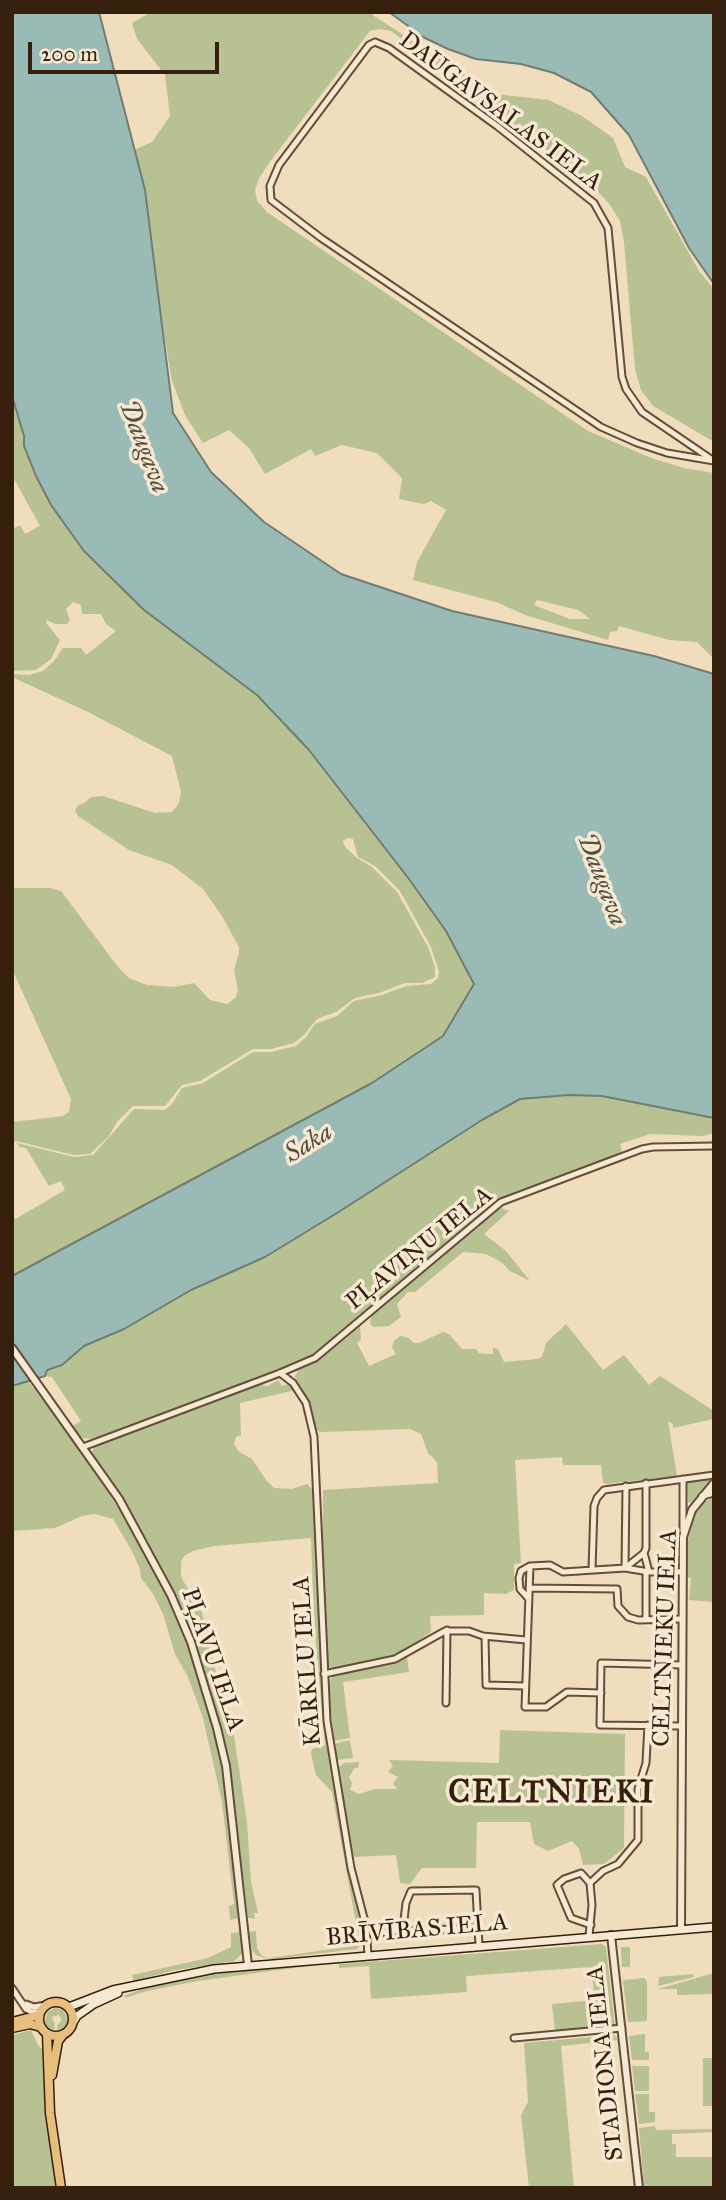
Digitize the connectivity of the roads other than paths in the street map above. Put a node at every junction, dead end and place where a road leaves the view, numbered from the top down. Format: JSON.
{"nodes":[{"id":1,"x":712,"y":460,"type":"edge"},
{"id":2,"x":714,"y":1146,"type":"edge"},
{"id":3,"x":12,"y":1348,"type":"edge"},
{"id":4,"x":280,"y":1373,"type":"junction"},
{"id":5,"x":83,"y":1447,"type":"junction"},
{"id":6,"x":714,"y":1475,"type":"edge"},
{"id":7,"x":683,"y":1479,"type":"junction"},
{"id":8,"x":646,"y":1483,"type":"junction"},
{"id":9,"x":714,"y":1483,"type":"edge"},
{"id":10,"x":626,"y":1486,"type":"junction"},
{"id":11,"x":714,"y":1493,"type":"edge"},
{"id":12,"x":702,"y":1496,"type":"junction"},
{"id":13,"x":683,"y":1537,"type":"junction"},
{"id":14,"x":643,"y":1553,"type":"junction"},
{"id":15,"x":530,"y":1566,"type":"junction"},
{"id":16,"x":625,"y":1568,"type":"junction"},
{"id":17,"x":592,"y":1570,"type":"junction"},
{"id":18,"x":648,"y":1572,"type":"junction"},
{"id":19,"x":683,"y":1572,"type":"junction"},
{"id":20,"x":529,"y":1588,"type":"junction"},
{"id":21,"x":528,"y":1598,"type":"junction"},
{"id":22,"x":646,"y":1619,"type":"junction"},
{"id":23,"x":682,"y":1619,"type":"junction"},
{"id":24,"x":447,"y":1630,"type":"junction"},
{"id":25,"x":485,"y":1637,"type":"junction"},
{"id":26,"x":526,"y":1640,"type":"junction"},
{"id":27,"x":681,"y":1665,"type":"junction"},
{"id":28,"x":324,"y":1674,"type":"junction"},
{"id":29,"x":526,"y":1686,"type":"junction"},
{"id":30,"x":601,"y":1693,"type":"junction"},
{"id":31,"x":446,"y":1703,"type":"dead end"},
{"id":32,"x":648,"y":1726,"type":"junction"},
{"id":33,"x":682,"y":1726,"type":"junction"},
{"id":34,"x":590,"y":1883,"type":"junction"},
{"id":35,"x":591,"y":1925,"type":"junction"},
{"id":36,"x":366,"y":1926,"type":"junction"},
{"id":37,"x":714,"y":1927,"type":"edge"},
{"id":38,"x":478,"y":1928,"type":"junction"},
{"id":39,"x":681,"y":1929,"type":"junction"},
{"id":40,"x":404,"y":1931,"type":"junction"},
{"id":41,"x":611,"y":1935,"type":"junction"},
{"id":42,"x":589,"y":1936,"type":"junction"},
{"id":43,"x":479,"y":1945,"type":"junction"},
{"id":44,"x":368,"y":1955,"type":"junction"},
{"id":45,"x":248,"y":1965,"type":"junction"},
{"id":46,"x":12,"y":1988,"type":"edge"},
{"id":47,"x":125,"y":1989,"type":"junction"},
{"id":48,"x":69,"y":2007,"type":"junction"},
{"id":49,"x":42,"y":2011,"type":"junction"},
{"id":50,"x":74,"y":2021,"type":"junction"},
{"id":51,"x":12,"y":2022,"type":"edge"},
{"id":52,"x":12,"y":2028,"type":"edge"},
{"id":53,"x":622,"y":2028,"type":"junction"},
{"id":54,"x":44,"y":2031,"type":"junction"},
{"id":55,"x":62,"y":2036,"type":"junction"},
{"id":56,"x":513,"y":2038,"type":"dead end"},
{"id":57,"x":49,"y":2085,"type":"junction"},
{"id":58,"x":61,"y":2188,"type":"edge"},
{"id":59,"x":639,"y":2188,"type":"edge"}],
"edges":[{"from":1,"to":1,"type":"street","name":"DAUGAVSALAS IELA"},
{"from":2,"to":4,"type":"street","name":"PĻAVIŅU IELA"},
{"from":3,"to":5,"type":"street","name":"PĻAVU IELA"},
{"from":4,"to":5,"type":"street","name":"PĻAVIŅU IELA"},
{"from":4,"to":28,"type":"street","name":"KĀRKLU IELA"},
{"from":5,"to":45,"type":"street","name":"PĻAVU IELA"},
{"from":6,"to":7,"type":"street"},
{"from":7,"to":8,"type":"street"},
{"from":7,"to":13,"type":"street"},
{"from":8,"to":10,"type":"street"},
{"from":8,"to":14,"type":"street"},
{"from":9,"to":12,"type":"street","name":"CELTNIEKU IELA"},
{"from":10,"to":16,"type":"street"},
{"from":10,"to":17,"type":"street"},
{"from":11,"to":12,"type":"street"},
{"from":12,"to":13,"type":"street","name":"CELTNIEKU IELA"},
{"from":13,"to":19,"type":"street","name":"CELTNIEKU IELA"},
{"from":14,"to":16,"type":"street"},
{"from":14,"to":18,"type":"street"},
{"from":15,"to":17,"type":"street"},
{"from":15,"to":20,"type":"street"},
{"from":15,"to":21,"type":"street"},
{"from":16,"to":17,"type":"street"},
{"from":16,"to":18,"type":"street"},
{"from":18,"to":19,"type":"street"},
{"from":18,"to":22,"type":"street"},
{"from":19,"to":23,"type":"street","name":"CELTNIEKU IELA"},
{"from":20,"to":21,"type":"street"},
{"from":20,"to":22,"type":"street"},
{"from":21,"to":26,"type":"street"},
{"from":22,"to":23,"type":"street"},
{"from":23,"to":27,"type":"street","name":"CELTNIEKU IELA"},
{"from":24,"to":25,"type":"street"},
{"from":24,"to":28,"type":"street"},
{"from":24,"to":31,"type":"street"},
{"from":25,"to":26,"type":"street"},
{"from":25,"to":29,"type":"street"},
{"from":26,"to":29,"type":"street"},
{"from":27,"to":30,"type":"street"},
{"from":27,"to":33,"type":"street","name":"CELTNIEKU IELA"},
{"from":28,"to":36,"type":"street","name":"KĀRKLU IELA"},
{"from":29,"to":30,"type":"street"},
{"from":30,"to":32,"type":"street"},
{"from":32,"to":33,"type":"street"},
{"from":32,"to":34,"type":"street"},
{"from":33,"to":39,"type":"street","name":"CELTNIEKU IELA"},
{"from":34,"to":35,"type":"street"},
{"from":34,"to":35,"type":"street"},
{"from":35,"to":42,"type":"street"},
{"from":36,"to":40,"type":"street"},
{"from":36,"to":44,"type":"street","name":"KĀRKLU IELA"},
{"from":37,"to":39,"type":"main road","name":"BRĪVĪBAS IELA"},
{"from":38,"to":40,"type":"street"},
{"from":38,"to":40,"type":"street"},
{"from":38,"to":43,"type":"street"},
{"from":39,"to":41,"type":"main road","name":"BRĪVĪBAS IELA"},
{"from":41,"to":42,"type":"main road","name":"BRĪVĪBAS IELA"},
{"from":41,"to":53,"type":"street","name":"STADIONA IELA"},
{"from":42,"to":43,"type":"main road","name":"BRĪVĪBAS IELA"},
{"from":43,"to":44,"type":"main road","name":"BRĪVĪBAS IELA"},
{"from":44,"to":45,"type":"main road","name":"BRĪVĪBAS IELA"},
{"from":45,"to":47,"type":"main road","name":"BRĪVĪBAS IELA"},
{"from":46,"to":49,"type":"street"},
{"from":47,"to":48,"type":"main road","name":"BRĪVĪBAS IELA"},
{"from":47,"to":50,"type":"main road","name":"BRĪVĪBAS IELA"},
{"from":48,"to":49,"type":"main road"},
{"from":48,"to":50,"type":"main road"},
{"from":49,"to":51,"type":"main road"},
{"from":49,"to":54,"type":"main road"},
{"from":50,"to":55,"type":"main road"},
{"from":52,"to":54,"type":"main road"},
{"from":53,"to":56,"type":"street"},
{"from":53,"to":59,"type":"street","name":"STADIONA IELA"},
{"from":54,"to":55,"type":"main road"},
{"from":54,"to":57,"type":"main road"},
{"from":55,"to":57,"type":"main road"},
{"from":57,"to":58,"type":"main road"}]}
